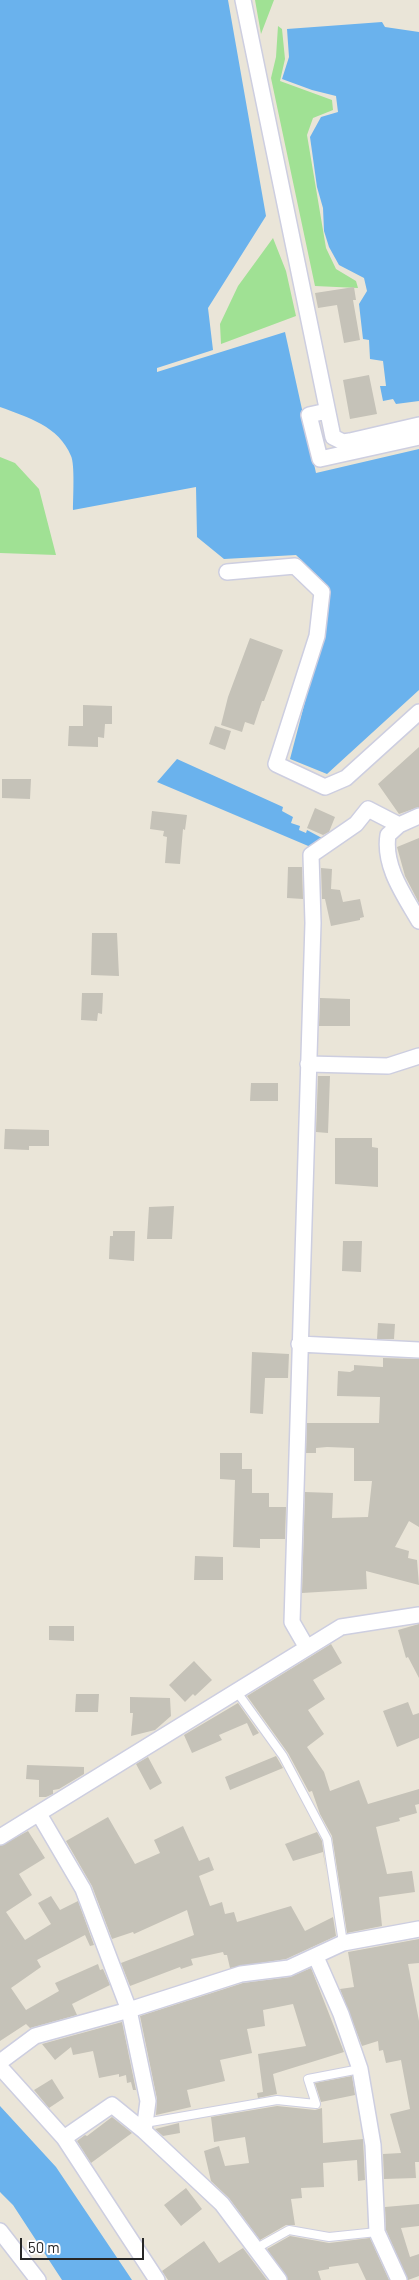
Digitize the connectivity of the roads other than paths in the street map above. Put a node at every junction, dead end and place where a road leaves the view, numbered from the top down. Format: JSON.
{"nodes":[{"id":1,"x":243,"y":0,"type":"edge"},
{"id":2,"x":327,"y":411,"type":"junction"},
{"id":3,"x":419,"y":425,"type":"edge"},
{"id":4,"x":419,"y":437,"type":"edge"},
{"id":5,"x":227,"y":572,"type":"dead end"},
{"id":6,"x":419,"y":712,"type":"edge"},
{"id":7,"x":419,"y":816,"type":"edge"},
{"id":8,"x":399,"y":825,"type":"junction"},
{"id":9,"x":419,"y":921,"type":"edge"},
{"id":10,"x":419,"y":1056,"type":"edge"},
{"id":11,"x":308,"y":1064,"type":"junction"},
{"id":12,"x":299,"y":1344,"type":"junction"},
{"id":13,"x":419,"y":1350,"type":"edge"},
{"id":14,"x":419,"y":1615,"type":"edge"},
{"id":15,"x":307,"y":1648,"type":"junction"},
{"id":16,"x":237,"y":1692,"type":"junction"},
{"id":17,"x":39,"y":1814,"type":"junction"},
{"id":18,"x":0,"y":1837,"type":"edge"},
{"id":19,"x":419,"y":1929,"type":"edge"},
{"id":20,"x":343,"y":1943,"type":"junction"},
{"id":21,"x":316,"y":1957,"type":"junction"},
{"id":22,"x":129,"y":2010,"type":"junction"},
{"id":23,"x":0,"y":2062,"type":"edge"},
{"id":24,"x":0,"y":2067,"type":"edge"},
{"id":25,"x":360,"y":2069,"type":"junction"},
{"id":26,"x":144,"y":2127,"type":"junction"},
{"id":27,"x":64,"y":2138,"type":"junction"},
{"id":28,"x":0,"y":2231,"type":"edge"},
{"id":29,"x":378,"y":2232,"type":"junction"},
{"id":30,"x":255,"y":2250,"type":"junction"},
{"id":31,"x":38,"y":2280,"type":"edge"},
{"id":32,"x":157,"y":2280,"type":"edge"},
{"id":33,"x":279,"y":2280,"type":"edge"},
{"id":34,"x":399,"y":2280,"type":"edge"}],
"edges":[{"from":1,"to":2,"type":"street"},
{"from":2,"to":3,"type":"street"},
{"from":2,"to":4,"type":"street"},
{"from":5,"to":6,"type":"street"},
{"from":7,"to":8,"type":"street"},
{"from":8,"to":9,"type":"street"},
{"from":8,"to":11,"type":"street"},
{"from":10,"to":11,"type":"street"},
{"from":11,"to":12,"type":"street"},
{"from":12,"to":13,"type":"street"},
{"from":12,"to":15,"type":"street"},
{"from":14,"to":15,"type":"street"},
{"from":15,"to":16,"type":"street"},
{"from":16,"to":17,"type":"street"},
{"from":16,"to":20,"type":"lane"},
{"from":17,"to":18,"type":"street"},
{"from":17,"to":22,"type":"street"},
{"from":19,"to":20,"type":"street"},
{"from":20,"to":21,"type":"street"},
{"from":21,"to":22,"type":"street"},
{"from":21,"to":25,"type":"street"},
{"from":22,"to":23,"type":"street"},
{"from":22,"to":26,"type":"street"},
{"from":24,"to":27,"type":"street"},
{"from":25,"to":26,"type":"lane"},
{"from":25,"to":29,"type":"street"},
{"from":26,"to":27,"type":"street"},
{"from":26,"to":30,"type":"street"},
{"from":27,"to":32,"type":"street"},
{"from":28,"to":31,"type":"street"},
{"from":29,"to":30,"type":"lane"},
{"from":29,"to":34,"type":"street"},
{"from":30,"to":33,"type":"street"}]}
